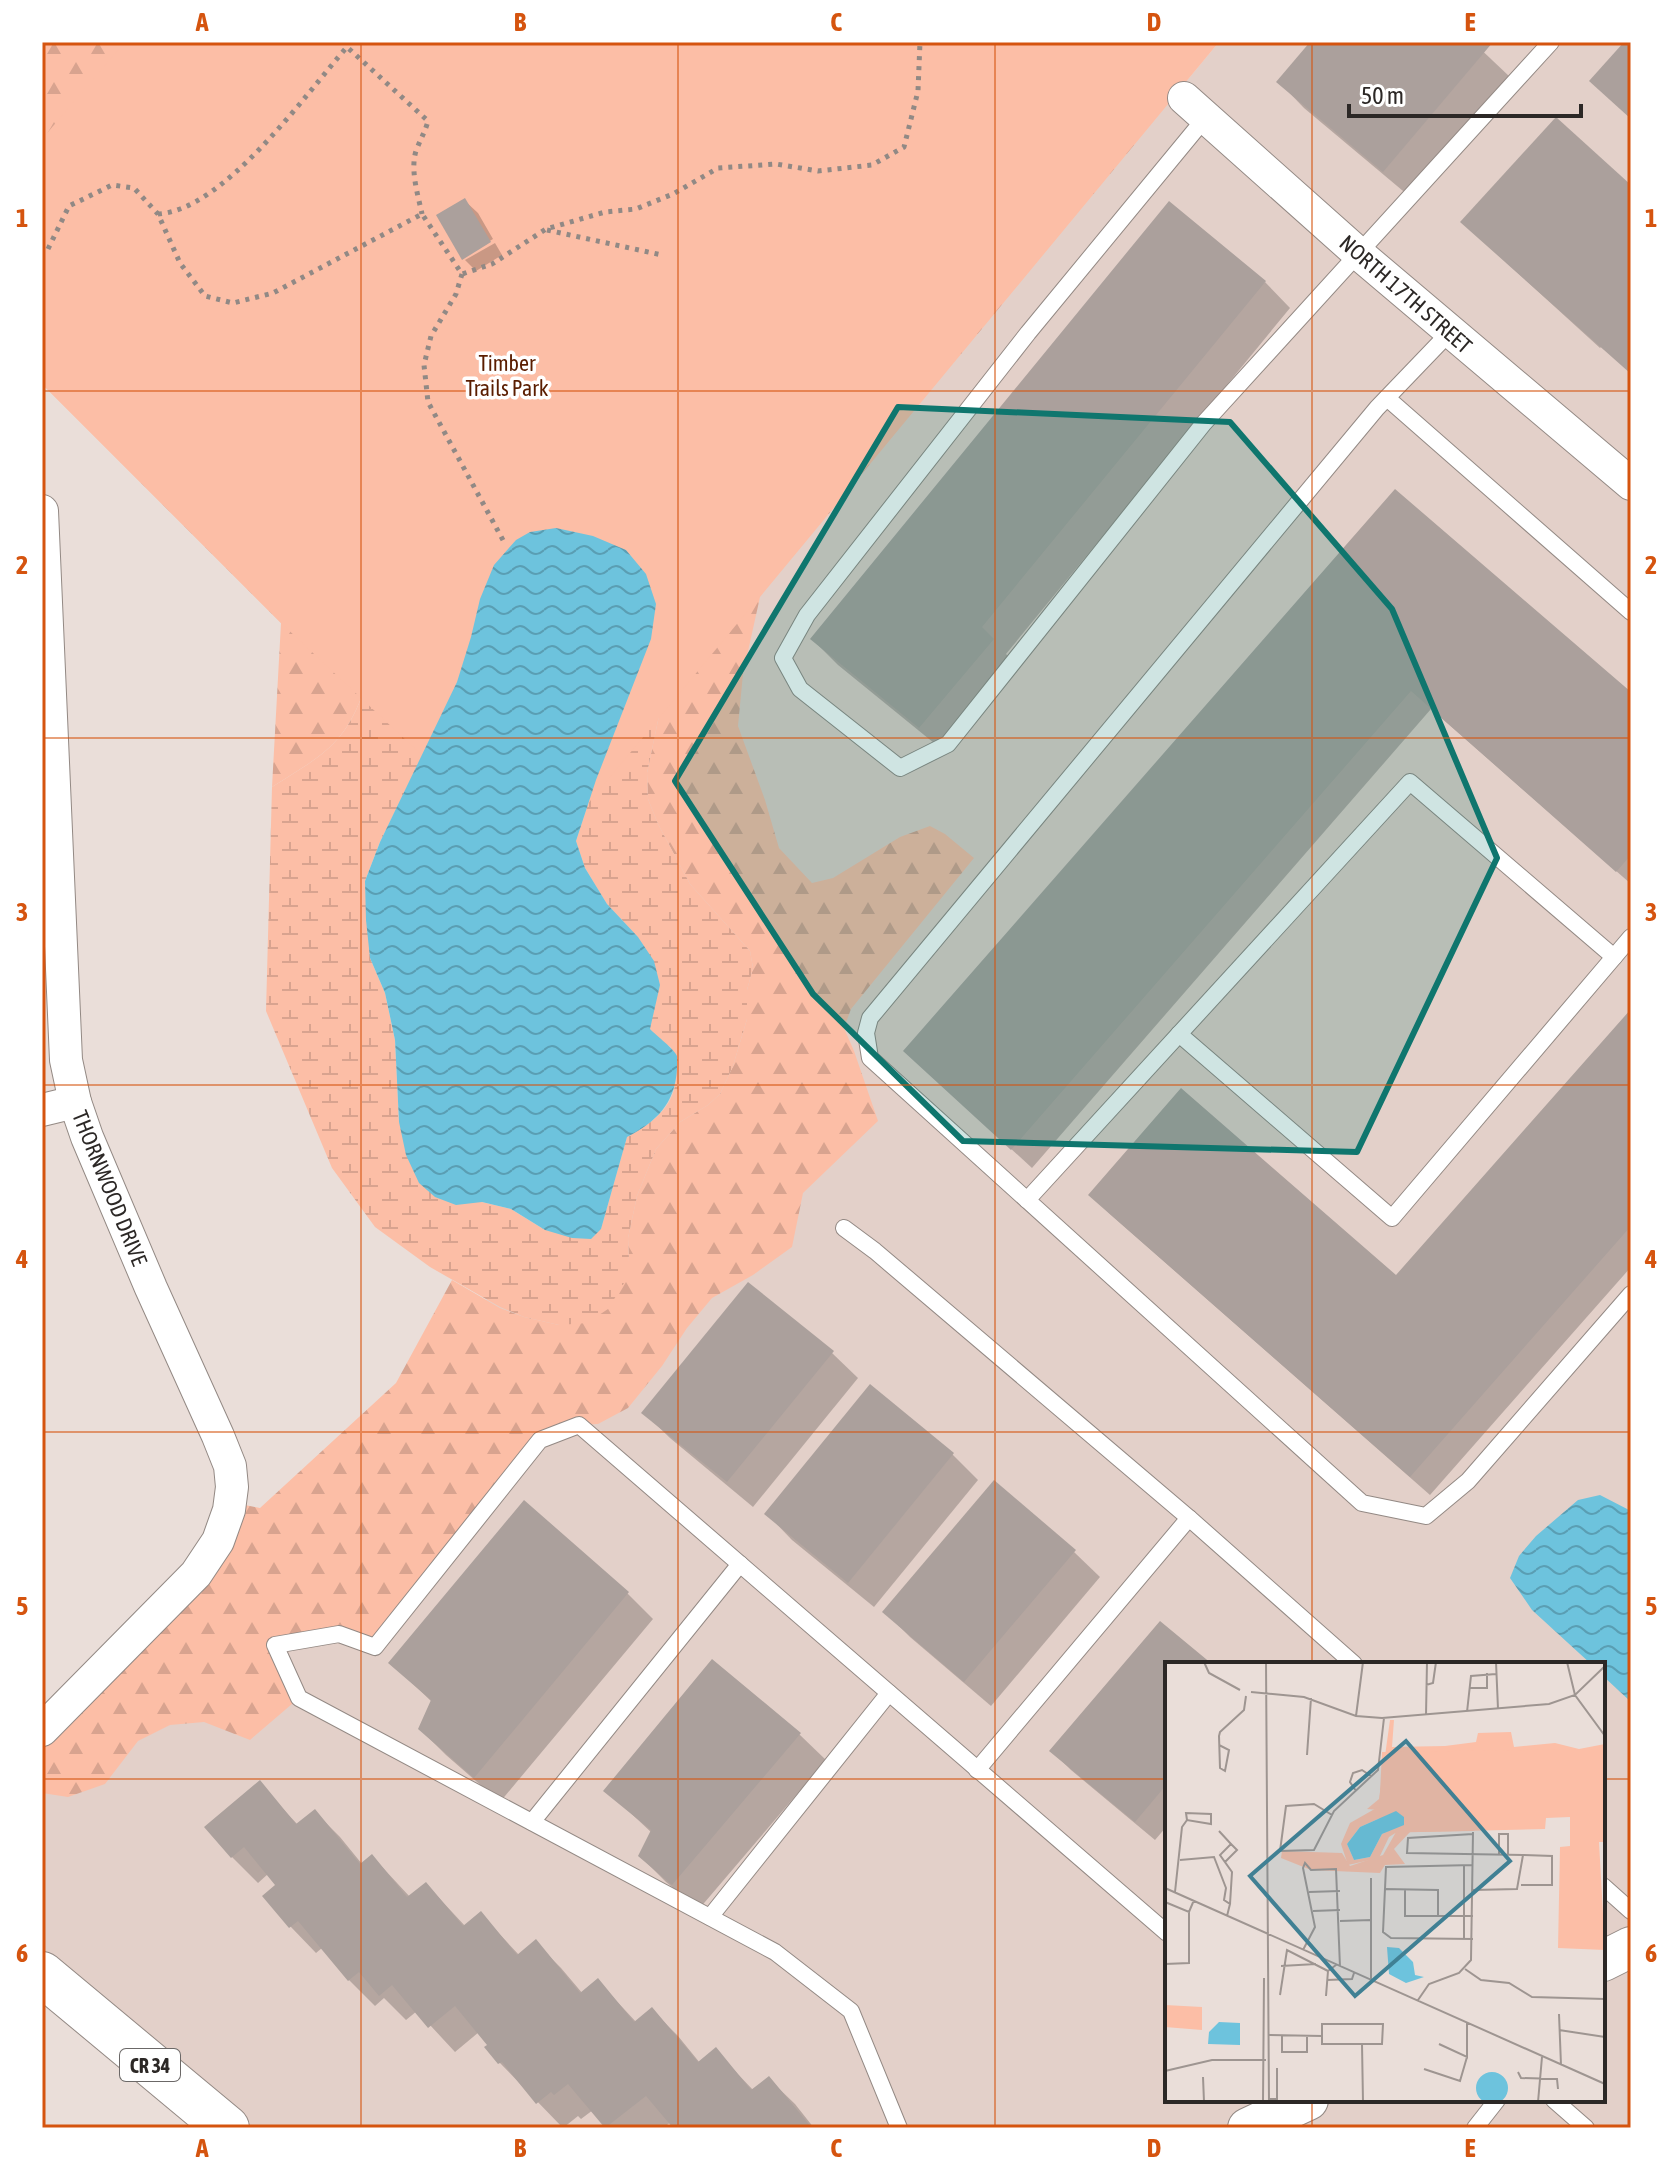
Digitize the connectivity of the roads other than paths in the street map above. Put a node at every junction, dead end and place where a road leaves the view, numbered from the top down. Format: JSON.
{"nodes":[{"id":1,"x":1550,"y":43,"type":"edge"},
{"id":2,"x":1195,"y":108,"type":"joint"},
{"id":3,"x":1359,"y":254,"type":"junction"},
{"id":4,"x":1450,"y":332,"type":"junction"},
{"id":5,"x":1387,"y":398,"type":"junction"},
{"id":6,"x":1631,"y":484,"type":"edge"},
{"id":7,"x":42,"y":511,"type":"edge"},
{"id":8,"x":42,"y":519,"type":"edge"},
{"id":9,"x":1631,"y":612,"type":"edge"},
{"id":10,"x":47,"y":750,"type":"edge"},
{"id":11,"x":1631,"y":937,"type":"edge"},
{"id":12,"x":1614,"y":957,"type":"junction"},
{"id":13,"x":1179,"y":1034,"type":"junction"},
{"id":14,"x":75,"y":1102,"type":"junction"},
{"id":15,"x":42,"y":1110,"type":"edge"},
{"id":16,"x":1027,"y":1200,"type":"junction"},
{"id":17,"x":844,"y":1228,"type":"dead end"},
{"id":18,"x":1631,"y":1294,"type":"edge"},
{"id":19,"x":1189,"y":1518,"type":"junction"},
{"id":20,"x":740,"y":1564,"type":"junction"},
{"id":21,"x":1352,"y":1662,"type":"edge"},
{"id":22,"x":889,"y":1693,"type":"junction"},
{"id":23,"x":42,"y":1730,"type":"edge"},
{"id":24,"x":977,"y":1770,"type":"junction"},
{"id":25,"x":532,"y":1822,"type":"junction"},
{"id":26,"x":1605,"y":1888,"type":"edge"},
{"id":27,"x":1631,"y":1911,"type":"edge"},
{"id":28,"x":710,"y":1917,"type":"junction"},
{"id":29,"x":1165,"y":1931,"type":"edge"},
{"id":30,"x":1631,"y":1947,"type":"edge"},
{"id":31,"x":1605,"y":1960,"type":"edge"},
{"id":32,"x":58,"y":1988,"type":"edge"},
{"id":33,"x":1495,"y":2102,"type":"edge"},
{"id":34,"x":1556,"y":2102,"type":"edge"},
{"id":35,"x":1298,"y":2112,"type":"edge"},
{"id":36,"x":200,"y":2128,"type":"edge"},
{"id":37,"x":227,"y":2128,"type":"edge"},
{"id":38,"x":899,"y":2128,"type":"edge"},
{"id":39,"x":1248,"y":2128,"type":"edge"},
{"id":40,"x":1475,"y":2128,"type":"edge"},
{"id":41,"x":1586,"y":2128,"type":"edge"}],
"edges":[{"from":1,"to":3,"type":"lane"},
{"from":2,"to":3,"type":"street","name":"NORTH 17TH STREET"},
{"from":2,"to":3,"type":"lane"},
{"from":3,"to":4,"type":"street","name":"NORTH 17TH STREET"},
{"from":4,"to":5,"type":"lane"},
{"from":4,"to":6,"type":"street","name":"NORTH 17TH STREET"},
{"from":5,"to":9,"type":"lane"},
{"from":5,"to":16,"type":"lane"},
{"from":7,"to":8,"type":"street","name":"THORNWOOD DRIVE"},
{"from":8,"to":10,"type":"street","name":"THORNWOOD DRIVE"},
{"from":10,"to":14,"type":"street","name":"THORNWOOD DRIVE"},
{"from":11,"to":12,"type":"lane"},
{"from":12,"to":13,"type":"lane"},
{"from":12,"to":13,"type":"lane"},
{"from":13,"to":16,"type":"lane"},
{"from":14,"to":15,"type":"street"},
{"from":14,"to":23,"type":"street","name":"THORNWOOD DRIVE"},
{"from":16,"to":18,"type":"lane"},
{"from":17,"to":19,"type":"lane"},
{"from":19,"to":21,"type":"lane"},
{"from":19,"to":24,"type":"lane"},
{"from":20,"to":22,"type":"lane"},
{"from":20,"to":25,"type":"lane"},
{"from":20,"to":25,"type":"lane"},
{"from":22,"to":24,"type":"lane"},
{"from":22,"to":28,"type":"lane"},
{"from":24,"to":29,"type":"lane"},
{"from":25,"to":28,"type":"lane"},
{"from":26,"to":27,"type":"lane"},
{"from":28,"to":38,"type":"lane"},
{"from":30,"to":31,"type":"street"},
{"from":32,"to":36,"type":"main road","number":"CR 34"},
{"from":32,"to":37,"type":"main road","number":"CR 34"},
{"from":33,"to":40,"type":"lane"},
{"from":34,"to":41,"type":"lane"},
{"from":35,"to":39,"type":"street"}]}
